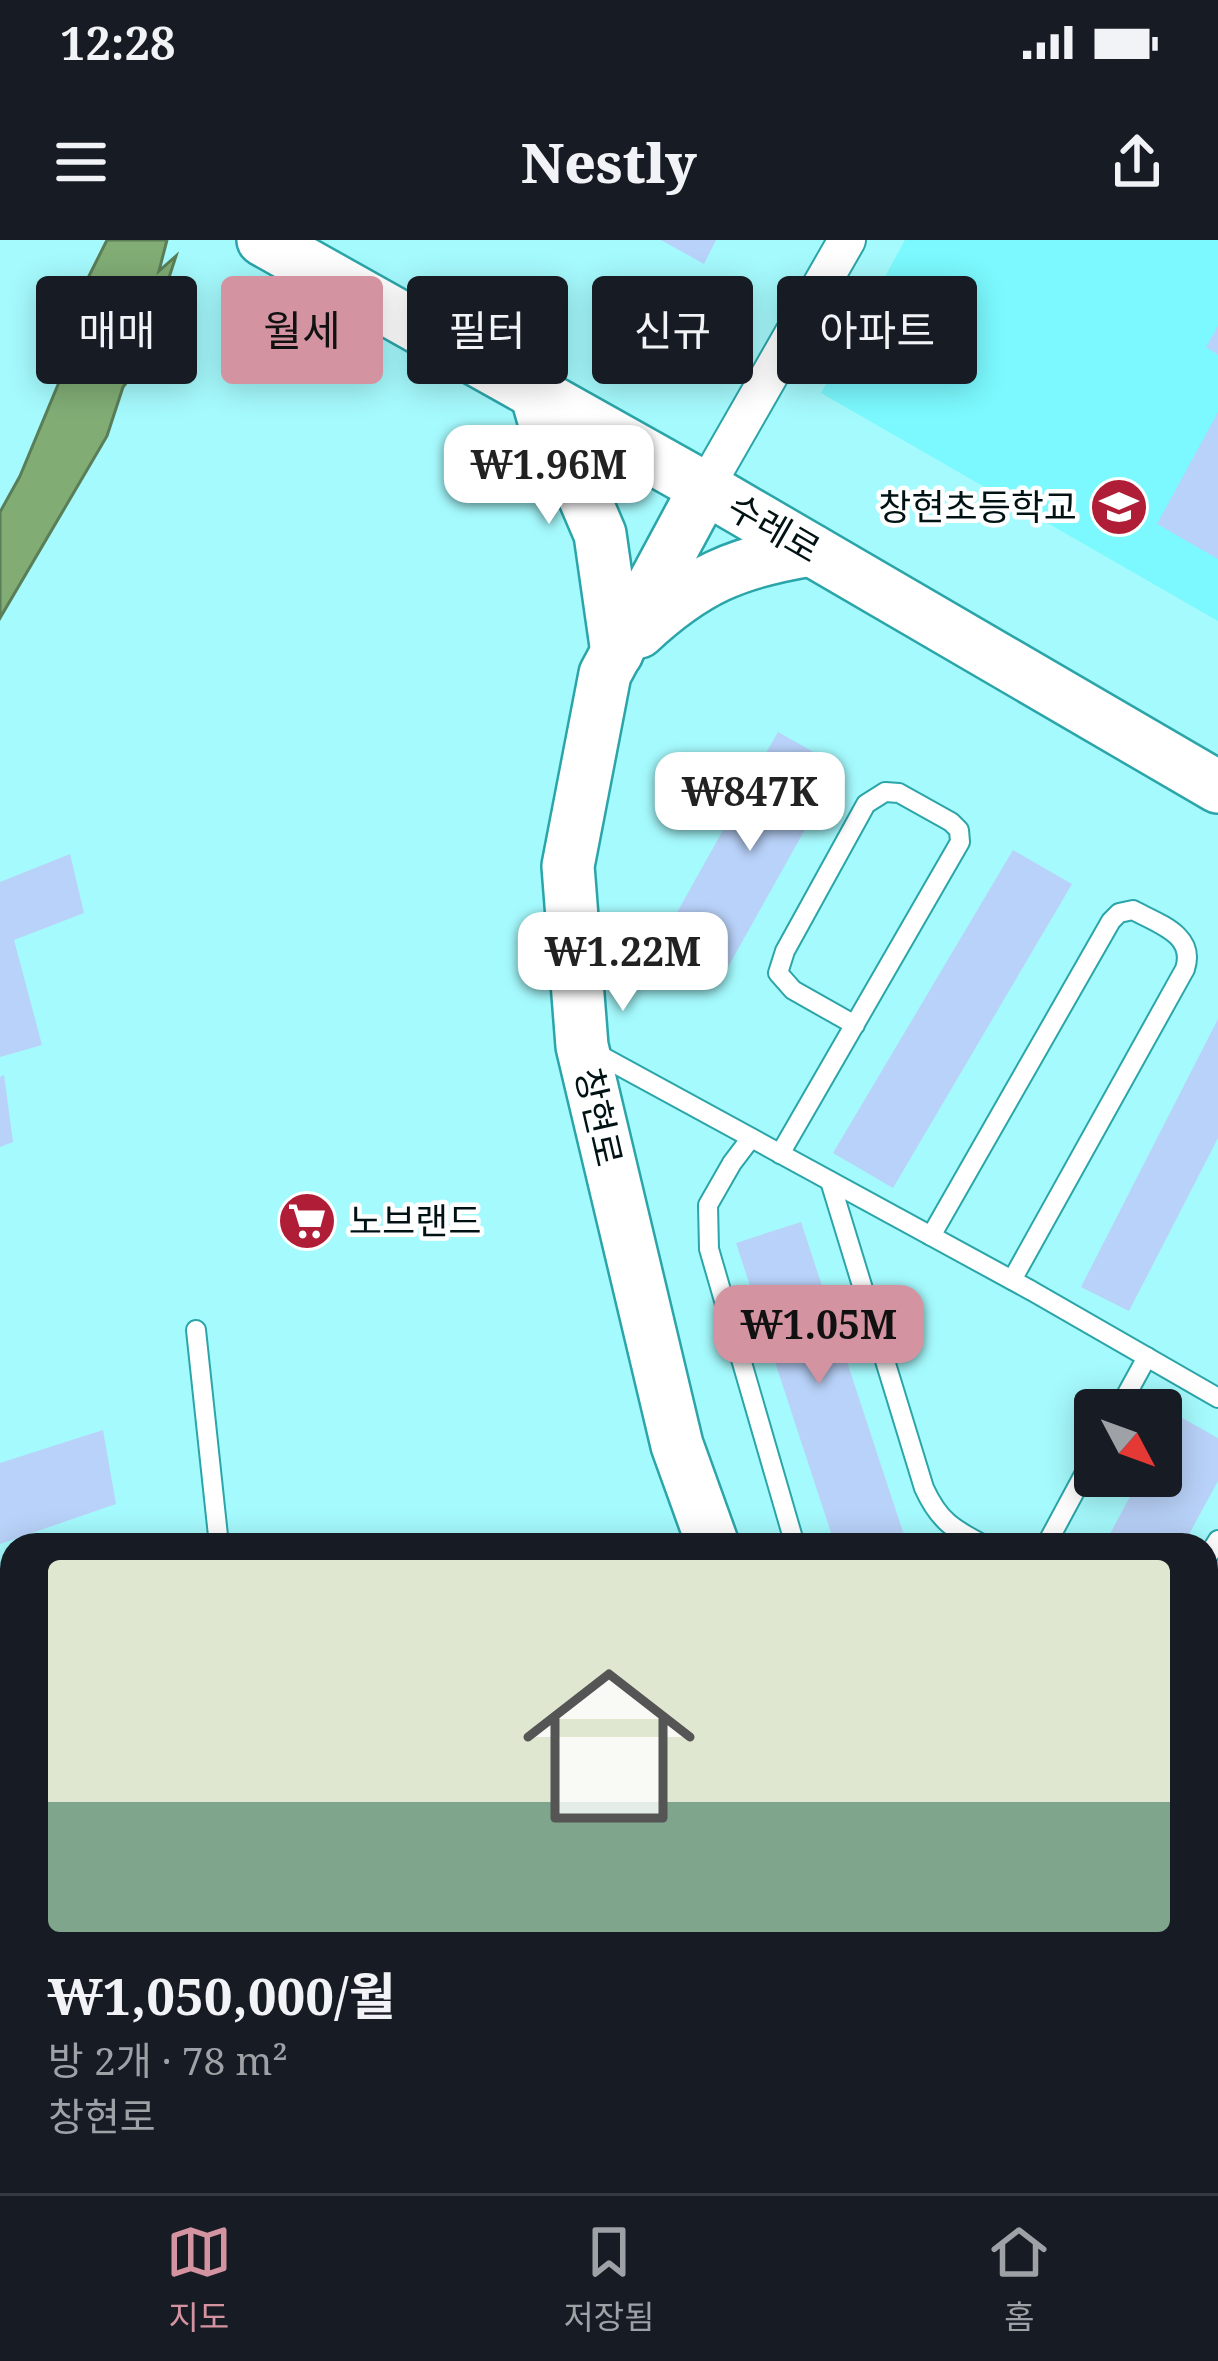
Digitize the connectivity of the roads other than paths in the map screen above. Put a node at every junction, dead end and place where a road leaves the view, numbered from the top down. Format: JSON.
{"nodes":[{"id":1,"x":263,"y":240,"type":"edge"},
{"id":2,"x":847,"y":240,"type":"edge"},
{"id":3,"x":536,"y":393,"type":"junction"},
{"id":4,"x":705,"y":488,"type":"junction"},
{"id":5,"x":811,"y":550,"type":"junction"},
{"id":6,"x":616,"y":653,"type":"junction"},
{"id":7,"x":1218,"y":787,"type":"edge"},
{"id":8,"x":856,"y":1025,"type":"junction"},
{"id":9,"x":582,"y":1046,"type":"junction"},
{"id":10,"x":751,"y":1138,"type":"junction"},
{"id":11,"x":780,"y":1154,"type":"junction"},
{"id":12,"x":830,"y":1181,"type":"junction"},
{"id":13,"x":931,"y":1235,"type":"junction"},
{"id":14,"x":1012,"y":1280,"type":"junction"},
{"id":15,"x":196,"y":1330,"type":"dead end"},
{"id":16,"x":1147,"y":1358,"type":"junction"},
{"id":17,"x":1130,"y":1389,"type":"edge"},
{"id":18,"x":1218,"y":1399,"type":"edge"},
{"id":19,"x":1074,"y":1493,"type":"edge"},
{"id":20,"x":218,"y":1533,"type":"edge"},
{"id":21,"x":708,"y":1533,"type":"edge"},
{"id":22,"x":792,"y":1533,"type":"edge"},
{"id":23,"x":962,"y":1533,"type":"edge"},
{"id":24,"x":1052,"y":1533,"type":"edge"}],
"edges":[{"from":1,"to":3,"type":"main road","name":"수레로"},
{"from":2,"to":4,"type":"street"},
{"from":3,"to":4,"type":"main road","name":"수레로"},
{"from":3,"to":6,"type":"main road"},
{"from":4,"to":5,"type":"main road","name":"수레로"},
{"from":4,"to":6,"type":"main road","name":"창현로"},
{"from":5,"to":6,"type":"main road"},
{"from":5,"to":7,"type":"main road","name":"수레로"},
{"from":6,"to":9,"type":"main road","name":"창현로"},
{"from":8,"to":8,"type":"lane"},
{"from":8,"to":11,"type":"lane"},
{"from":9,"to":10,"type":"lane"},
{"from":9,"to":21,"type":"main road","name":"창현로"},
{"from":10,"to":11,"type":"lane"},
{"from":10,"to":22,"type":"lane"},
{"from":11,"to":12,"type":"lane"},
{"from":12,"to":13,"type":"lane"},
{"from":12,"to":23,"type":"lane"},
{"from":13,"to":14,"type":"lane"},
{"from":13,"to":14,"type":"lane"},
{"from":14,"to":16,"type":"lane"},
{"from":15,"to":20,"type":"lane"},
{"from":16,"to":17,"type":"lane"},
{"from":16,"to":18,"type":"lane"},
{"from":19,"to":24,"type":"lane"}]}
